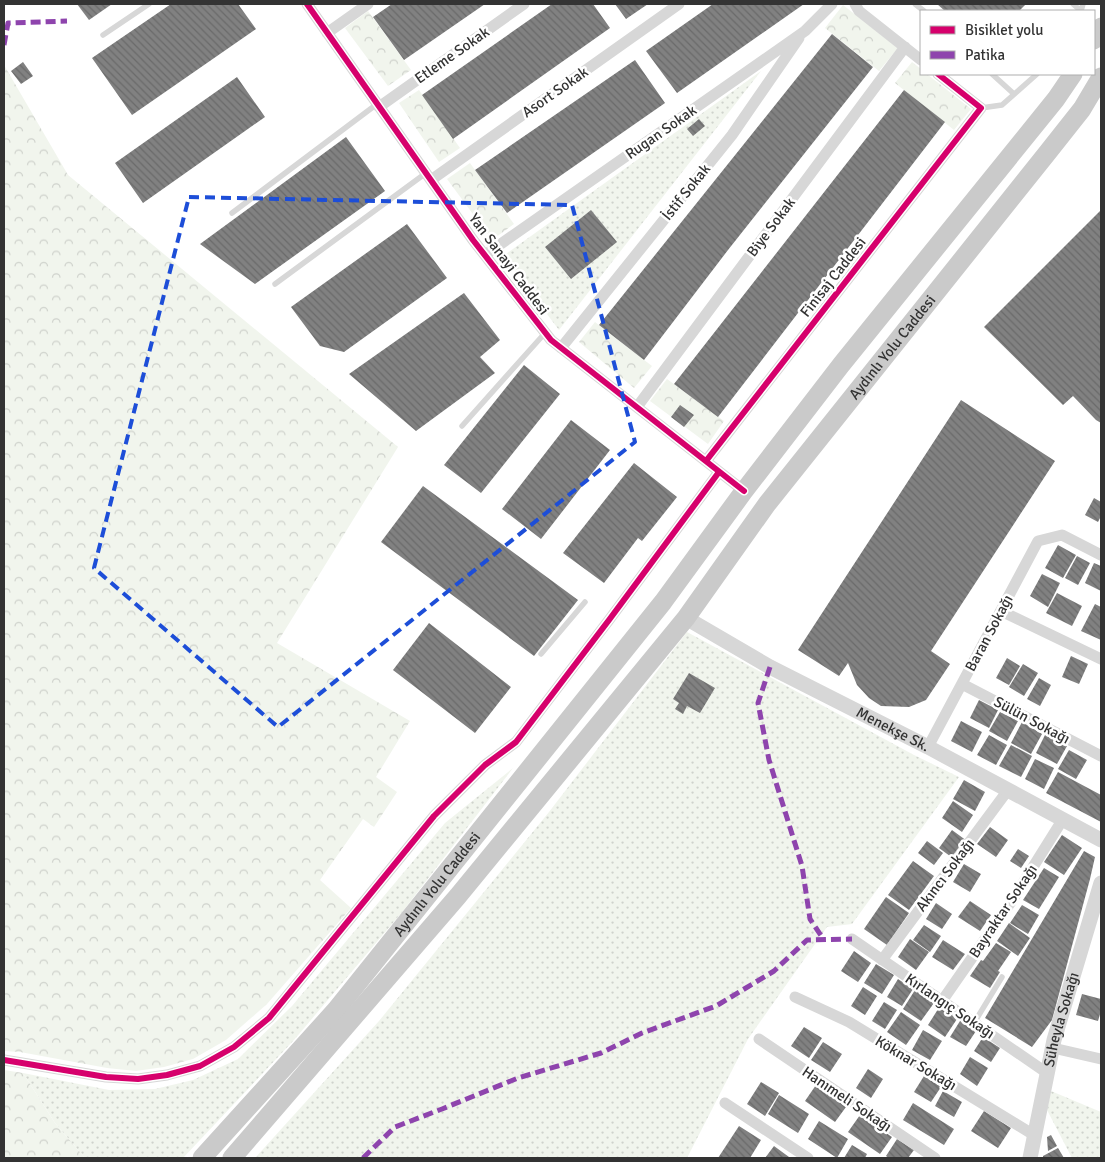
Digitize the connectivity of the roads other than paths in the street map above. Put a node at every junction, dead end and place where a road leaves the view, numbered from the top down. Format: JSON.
{"nodes":[{"id":1,"x":149,"y":4,"type":"edge"},
{"id":2,"x":307,"y":4,"type":"edge"},
{"id":3,"x":368,"y":4,"type":"edge"},
{"id":4,"x":524,"y":4,"type":"edge"},
{"id":5,"x":679,"y":4,"type":"edge"},
{"id":6,"x":832,"y":4,"type":"edge"},
{"id":7,"x":855,"y":4,"type":"edge"},
{"id":8,"x":1101,"y":27,"type":"edge"},
{"id":9,"x":805,"y":31,"type":"junction"},
{"id":10,"x":327,"y":33,"type":"junction"},
{"id":11,"x":103,"y":35,"type":"dead end"},
{"id":12,"x":1095,"y":38,"type":"edge"},
{"id":13,"x":905,"y":47,"type":"junction"},
{"id":14,"x":920,"y":59,"type":"edge"},
{"id":15,"x":939,"y":75,"type":"edge"},
{"id":16,"x":993,"y":75,"type":"edge"},
{"id":17,"x":1036,"y":75,"type":"edge"},
{"id":18,"x":1072,"y":75,"type":"edge"},
{"id":19,"x":1101,"y":77,"type":"edge"},
{"id":20,"x":1014,"y":94,"type":"junction"},
{"id":21,"x":378,"y":106,"type":"junction"},
{"id":22,"x":981,"y":108,"type":"junction"},
{"id":23,"x":429,"y":177,"type":"junction"},
{"id":24,"x":232,"y":213,"type":"dead end"},
{"id":25,"x":485,"y":255,"type":"junction"},
{"id":26,"x":275,"y":284,"type":"dead end"},
{"id":27,"x":545,"y":332,"type":"junction"},
{"id":28,"x":561,"y":348,"type":"junction"},
{"id":29,"x":637,"y":407,"type":"junction"},
{"id":30,"x":462,"y":426,"type":"dead end"},
{"id":31,"x":706,"y":461,"type":"junction"},
{"id":32,"x":720,"y":472,"type":"junction"},
{"id":33,"x":744,"y":491,"type":"junction"},
{"id":34,"x":1101,"y":556,"type":"edge"},
{"id":35,"x":585,"y":602,"type":"dead end"},
{"id":36,"x":663,"y":602,"type":"junction"},
{"id":37,"x":1001,"y":611,"type":"junction"},
{"id":38,"x":686,"y":618,"type":"junction"},
{"id":39,"x":541,"y":654,"type":"dead end"},
{"id":40,"x":1101,"y":659,"type":"edge"},
{"id":41,"x":962,"y":684,"type":"junction"},
{"id":42,"x":928,"y":747,"type":"junction"},
{"id":43,"x":1101,"y":756,"type":"edge"},
{"id":44,"x":1008,"y":790,"type":"junction"},
{"id":45,"x":1063,"y":819,"type":"junction"},
{"id":46,"x":1101,"y":840,"type":"edge"},
{"id":47,"x":1101,"y":883,"type":"edge"},
{"id":48,"x":852,"y":939,"type":"dead end"},
{"id":49,"x":882,"y":960,"type":"junction"},
{"id":50,"x":1002,"y":978,"type":"dead end"},
{"id":51,"x":795,"y":997,"type":"dead end"},
{"id":52,"x":942,"y":1001,"type":"junction"},
{"id":53,"x":974,"y":1023,"type":"junction"},
{"id":54,"x":759,"y":1039,"type":"dead end"},
{"id":55,"x":1052,"y":1048,"type":"junction"},
{"id":56,"x":1101,"y":1059,"type":"edge"},
{"id":57,"x":4,"y":1060,"type":"edge"},
{"id":58,"x":1047,"y":1073,"type":"junction"},
{"id":59,"x":725,"y":1103,"type":"dead end"},
{"id":60,"x":1034,"y":1135,"type":"junction"},
{"id":61,"x":202,"y":1158,"type":"edge"},
{"id":62,"x":233,"y":1158,"type":"edge"},
{"id":63,"x":808,"y":1158,"type":"edge"},
{"id":64,"x":935,"y":1158,"type":"edge"},
{"id":65,"x":1030,"y":1158,"type":"edge"}],
"edges":[{"from":1,"to":11,"type":"lane"},
{"from":2,"to":10,"type":"street","name":"Yan Sanayi Caddesi"},
{"from":3,"to":10,"type":"street"},
{"from":4,"to":21,"type":"street","name":"Etleme Sokak"},
{"from":5,"to":23,"type":"street","name":"Asort Sokak"},
{"from":6,"to":9,"type":"street","name":"Rugan Sokak"},
{"from":7,"to":13,"type":"street"},
{"from":8,"to":12,"type":"main road"},
{"from":9,"to":25,"type":"street","name":"Rugan Sokak"},
{"from":9,"to":28,"type":"street","name":"İstif Sokak"},
{"from":10,"to":21,"type":"street","name":"Yan Sanayi Caddesi"},
{"from":13,"to":14,"type":"street"},
{"from":13,"to":29,"type":"street","name":"Biye Sokak"},
{"from":15,"to":22,"type":"street"},
{"from":16,"to":20,"type":"lane"},
{"from":17,"to":20,"type":"lane"},
{"from":18,"to":33,"type":"main road","name":"Aydınlı Yolu Caddesi"},
{"from":19,"to":38,"type":"main road","name":"Aydınlı Yolu Caddesi"},
{"from":20,"to":22,"type":"lane"},
{"from":21,"to":23,"type":"street","name":"Yan Sanayi Caddesi"},
{"from":21,"to":24,"type":"lane"},
{"from":22,"to":31,"type":"street","name":"Finisaj Caddesi"},
{"from":23,"to":25,"type":"street","name":"Yan Sanayi Caddesi"},
{"from":23,"to":26,"type":"lane"},
{"from":25,"to":27,"type":"street","name":"Yan Sanayi Caddesi"},
{"from":27,"to":28,"type":"street","name":"Yan Sanayi Caddesi"},
{"from":27,"to":30,"type":"lane"},
{"from":28,"to":29,"type":"street","name":"Yan Sanayi Caddesi"},
{"from":29,"to":31,"type":"street","name":"Yan Sanayi Caddesi"},
{"from":31,"to":32,"type":"street","name":"Yan Sanayi Caddesi"},
{"from":32,"to":33,"type":"street","name":"Yan Sanayi Caddesi"},
{"from":32,"to":57,"type":"street"},
{"from":33,"to":36,"type":"main road","name":"Aydınlı Yolu Caddesi"},
{"from":34,"to":37,"type":"street","name":"Baran Sokağı"},
{"from":35,"to":39,"type":"lane"},
{"from":36,"to":38,"type":"main road"},
{"from":36,"to":61,"type":"main road","name":"Aydınlı Yolu Caddesi"},
{"from":37,"to":40,"type":"street"},
{"from":37,"to":41,"type":"street","name":"Baran Sokağı"},
{"from":38,"to":42,"type":"street","name":"Menekşe Sk."},
{"from":38,"to":62,"type":"main road","name":"Aydınlı Yolu Caddesi"},
{"from":41,"to":42,"type":"street","name":"Baran Sokağı"},
{"from":41,"to":43,"type":"street","name":"Sülün Sokağı"},
{"from":42,"to":44,"type":"street","name":"Menekşe Sk."},
{"from":44,"to":45,"type":"street","name":"Menekşe Sk."},
{"from":44,"to":49,"type":"street","name":"Akıncı Sokağı"},
{"from":45,"to":46,"type":"street","name":"Menekşe Sk."},
{"from":45,"to":52,"type":"street","name":"Bayraktar Sokağı"},
{"from":47,"to":55,"type":"street","name":"Süheyla Sokağı"},
{"from":48,"to":49,"type":"street","name":"Kırlangıç Sokağı"},
{"from":49,"to":52,"type":"street","name":"Kırlangıç Sokağı"},
{"from":50,"to":53,"type":"lane"},
{"from":51,"to":60,"type":"street","name":"Köknar Sokağı"},
{"from":52,"to":53,"type":"street","name":"Kırlangıç Sokağı"},
{"from":53,"to":58,"type":"street","name":"Kırlangıç Sokağı"},
{"from":54,"to":64,"type":"street","name":"Hanımeli Sokağı"},
{"from":55,"to":56,"type":"street"},
{"from":55,"to":58,"type":"street","name":"Süheyla Sokağı"},
{"from":58,"to":60,"type":"street","name":"Süheyla Sokağı"},
{"from":59,"to":63,"type":"street"},
{"from":60,"to":65,"type":"street","name":"Süheyla Sokağı"}]}
